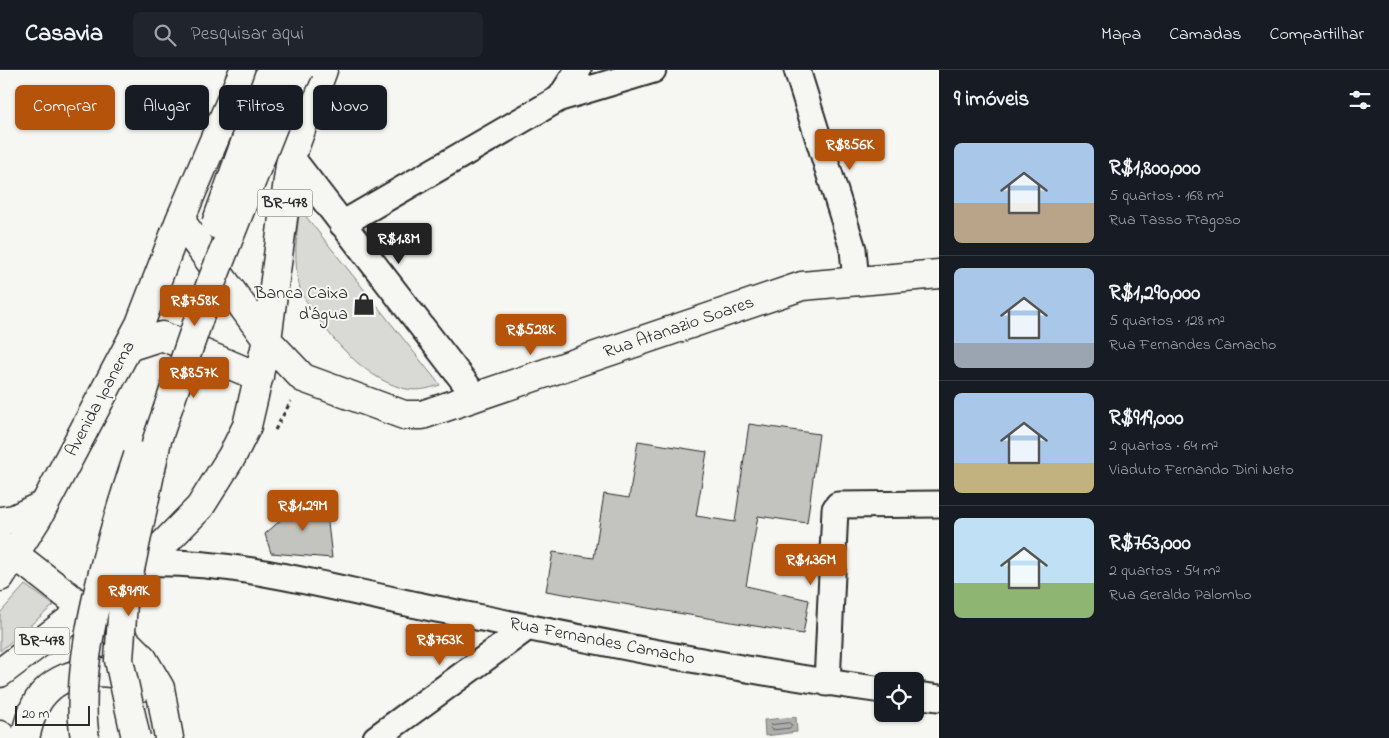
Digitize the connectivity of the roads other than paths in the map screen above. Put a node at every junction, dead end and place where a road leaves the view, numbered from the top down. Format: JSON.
{"nodes":[{"id":1,"x":244,"y":70,"type":"edge"},
{"id":2,"x":271,"y":70,"type":"edge"},
{"id":3,"x":299,"y":70,"type":"edge"},
{"id":4,"x":323,"y":70,"type":"edge"},
{"id":5,"x":578,"y":70,"type":"edge"},
{"id":6,"x":653,"y":70,"type":"edge"},
{"id":7,"x":797,"y":70,"type":"edge"},
{"id":8,"x":560,"y":98,"type":"junction"},
{"id":9,"x":291,"y":157,"type":"junction"},
{"id":10,"x":180,"y":220,"type":"junction"},
{"id":11,"x":342,"y":224,"type":"junction"},
{"id":12,"x":939,"y":274,"type":"edge"},
{"id":13,"x":856,"y":282,"type":"junction"},
{"id":14,"x":267,"y":340,"type":"junction"},
{"id":15,"x":128,"y":348,"type":"junction"},
{"id":16,"x":259,"y":378,"type":"junction"},
{"id":17,"x":476,"y":397,"type":"junction"},
{"id":18,"x":45,"y":504,"type":"junction"},
{"id":19,"x":939,"y":504,"type":"edge"},
{"id":20,"x":0,"y":521,"type":"edge"},
{"id":21,"x":5,"y":559,"type":"edge"},
{"id":22,"x":145,"y":563,"type":"junction"},
{"id":23,"x":86,"y":610,"type":"junction"},
{"id":24,"x":528,"y":627,"type":"junction"},
{"id":25,"x":0,"y":673,"type":"edge"},
{"id":26,"x":827,"y":683,"type":"junction"},
{"id":27,"x":874,"y":689,"type":"edge"},
{"id":28,"x":924,"y":696,"type":"edge"},
{"id":29,"x":939,"y":698,"type":"edge"},
{"id":30,"x":0,"y":734,"type":"edge"},
{"id":31,"x":3,"y":738,"type":"edge"},
{"id":32,"x":25,"y":738,"type":"edge"},
{"id":33,"x":85,"y":738,"type":"edge"},
{"id":34,"x":136,"y":738,"type":"edge"},
{"id":35,"x":167,"y":738,"type":"edge"},
{"id":36,"x":376,"y":738,"type":"edge"}],
"edges":[{"from":1,"to":10,"type":"main road","name":"Avenida Ipanema"},
{"from":2,"to":33,"type":"main road","bridge":true},
{"from":3,"to":34,"type":"main road","bridge":true},
{"from":4,"to":9,"type":"main road","number":"BR-478"},
{"from":5,"to":8,"type":"street"},
{"from":6,"to":8,"type":"street"},
{"from":7,"to":13,"type":"street"},
{"from":8,"to":11,"type":"street"},
{"from":9,"to":11,"type":"street"},
{"from":9,"to":14,"type":"main road","number":"BR-478"},
{"from":10,"to":14,"type":"main road","name":"Rua Atanazio Soares"},
{"from":10,"to":15,"type":"main road","name":"Avenida Ipanema"},
{"from":11,"to":17,"type":"street"},
{"from":12,"to":13,"type":"main road","name":"Rua Atanazio Soares"},
{"from":13,"to":17,"type":"main road","name":"Rua Atanazio Soares"},
{"from":14,"to":16,"type":"main road","number":"BR-478"},
{"from":14,"to":17,"type":"main road","name":"Rua Atanazio Soares"},
{"from":15,"to":16,"type":"main road"},
{"from":15,"to":18,"type":"main road","name":"Avenida Ipanema"},
{"from":16,"to":22,"type":"main road","number":"BR-478"},
{"from":18,"to":20,"type":"main road"},
{"from":18,"to":21,"type":"main road","name":"Avenida Ipanema"},
{"from":19,"to":26,"type":"street"},
{"from":21,"to":23,"type":"main road"},
{"from":22,"to":23,"type":"main road","number":"BR-478"},
{"from":22,"to":24,"type":"street","name":"Rua Fernandes Camacho"},
{"from":23,"to":25,"type":"main road","number":"BR-478"},
{"from":23,"to":35,"type":"main road"},
{"from":24,"to":26,"type":"street","name":"Rua Fernandes Camacho"},
{"from":24,"to":36,"type":"street"},
{"from":26,"to":27,"type":"street","name":"Rua Fernandes Camacho"},
{"from":28,"to":29,"type":"street"},
{"from":30,"to":31,"type":"main road"},
{"from":32,"to":35,"type":"main road"}]}
